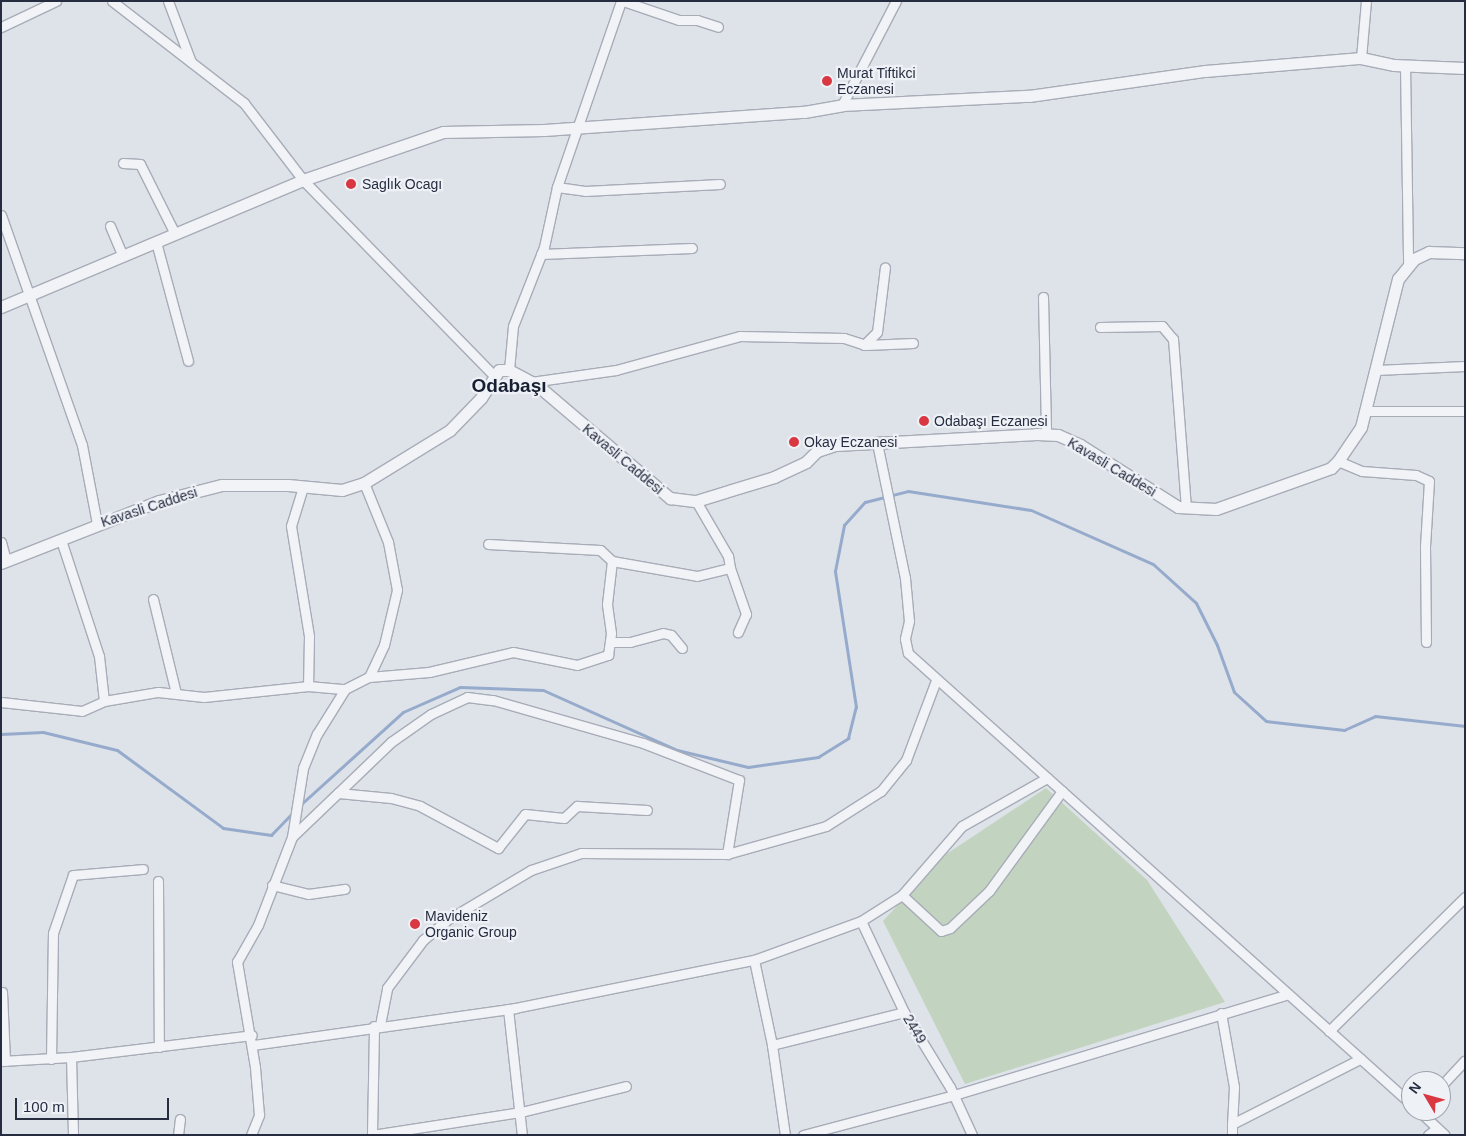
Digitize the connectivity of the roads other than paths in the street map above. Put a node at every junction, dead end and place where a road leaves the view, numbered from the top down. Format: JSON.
{"nodes":[{"id":1,"x":56,"y":1,"type":"edge"},
{"id":2,"x":112,"y":1,"type":"edge"},
{"id":3,"x":168,"y":1,"type":"edge"},
{"id":4,"x":622,"y":1,"type":"edge"},
{"id":5,"x":896,"y":1,"type":"edge"},
{"id":6,"x":1366,"y":1,"type":"edge"},
{"id":7,"x":1,"y":27,"type":"edge"},
{"id":8,"x":718,"y":27,"type":"dead end"},
{"id":9,"x":1361,"y":58,"type":"junction"},
{"id":10,"x":191,"y":62,"type":"junction"},
{"id":11,"x":1405,"y":65,"type":"junction"},
{"id":12,"x":1465,"y":68,"type":"edge"},
{"id":13,"x":842,"y":104,"type":"junction"},
{"id":14,"x":580,"y":126,"type":"junction"},
{"id":15,"x":123,"y":163,"type":"dead end"},
{"id":16,"x":303,"y":180,"type":"junction"},
{"id":17,"x":720,"y":184,"type":"dead end"},
{"id":18,"x":557,"y":187,"type":"junction"},
{"id":19,"x":1,"y":215,"type":"edge"},
{"id":20,"x":110,"y":226,"type":"dead end"},
{"id":21,"x":176,"y":234,"type":"junction"},
{"id":22,"x":156,"y":242,"type":"junction"},
{"id":23,"x":692,"y":248,"type":"dead end"},
{"id":24,"x":1465,"y":253,"type":"edge"},
{"id":25,"x":541,"y":254,"type":"junction"},
{"id":26,"x":123,"y":256,"type":"junction"},
{"id":27,"x":1408,"y":265,"type":"junction"},
{"id":28,"x":885,"y":267,"type":"dead end"},
{"id":29,"x":30,"y":294,"type":"junction"},
{"id":30,"x":1044,"y":297,"type":"dead end"},
{"id":31,"x":1,"y":306,"type":"edge"},
{"id":32,"x":1100,"y":327,"type":"dead end"},
{"id":33,"x":914,"y":343,"type":"dead end"},
{"id":34,"x":864,"y":345,"type":"junction"},
{"id":35,"x":188,"y":361,"type":"dead end"},
{"id":36,"x":1465,"y":366,"type":"edge"},
{"id":37,"x":509,"y":370,"type":"junction"},
{"id":38,"x":1376,"y":370,"type":"junction"},
{"id":39,"x":493,"y":375,"type":"junction"},
{"id":40,"x":530,"y":382,"type":"junction"},
{"id":41,"x":1465,"y":411,"type":"edge"},
{"id":42,"x":1365,"y":412,"type":"junction"},
{"id":43,"x":1046,"y":434,"type":"junction"},
{"id":44,"x":877,"y":444,"type":"junction"},
{"id":45,"x":1338,"y":461,"type":"junction"},
{"id":46,"x":364,"y":483,"type":"junction"},
{"id":47,"x":303,"y":487,"type":"junction"},
{"id":48,"x":696,"y":501,"type":"junction"},
{"id":49,"x":1186,"y":508,"type":"junction"},
{"id":50,"x":97,"y":524,"type":"junction"},
{"id":51,"x":61,"y":540,"type":"junction"},
{"id":52,"x":1,"y":542,"type":"edge"},
{"id":53,"x":488,"y":544,"type":"dead end"},
{"id":54,"x":612,"y":561,"type":"junction"},
{"id":55,"x":3,"y":562,"type":"edge"},
{"id":56,"x":730,"y":568,"type":"junction"},
{"id":57,"x":152,"y":599,"type":"dead end"},
{"id":58,"x":738,"y":632,"type":"dead end"},
{"id":59,"x":610,"y":642,"type":"junction"},
{"id":60,"x":1426,"y":642,"type":"dead end"},
{"id":61,"x":682,"y":648,"type":"dead end"},
{"id":62,"x":369,"y":677,"type":"junction"},
{"id":63,"x":936,"y":680,"type":"junction"},
{"id":64,"x":308,"y":686,"type":"junction"},
{"id":65,"x":345,"y":689,"type":"junction"},
{"id":66,"x":176,"y":693,"type":"junction"},
{"id":67,"x":104,"y":701,"type":"junction"},
{"id":68,"x":1,"y":702,"type":"edge"},
{"id":69,"x":1047,"y":778,"type":"junction"},
{"id":70,"x":1062,"y":791,"type":"junction"},
{"id":71,"x":338,"y":793,"type":"junction"},
{"id":72,"x":647,"y":810,"type":"dead end"},
{"id":73,"x":292,"y":837,"type":"junction"},
{"id":74,"x":727,"y":854,"type":"junction"},
{"id":75,"x":143,"y":869,"type":"dead end"},
{"id":76,"x":158,"y":881,"type":"dead end"},
{"id":77,"x":272,"y":885,"type":"junction"},
{"id":78,"x":344,"y":889,"type":"dead end"},
{"id":79,"x":902,"y":895,"type":"junction"},
{"id":80,"x":1465,"y":897,"type":"edge"},
{"id":81,"x":861,"y":921,"type":"junction"},
{"id":82,"x":754,"y":960,"type":"junction"},
{"id":83,"x":2,"y":992,"type":"edge"},
{"id":84,"x":1288,"y":994,"type":"junction"},
{"id":85,"x":508,"y":1009,"type":"junction"},
{"id":86,"x":904,"y":1012,"type":"junction"},
{"id":87,"x":1221,"y":1013,"type":"junction"},
{"id":88,"x":377,"y":1026,"type":"junction"},
{"id":89,"x":1329,"y":1031,"type":"junction"},
{"id":90,"x":252,"y":1035,"type":"junction"},
{"id":91,"x":772,"y":1044,"type":"junction"},
{"id":92,"x":253,"y":1045,"type":"junction"},
{"id":93,"x":159,"y":1047,"type":"junction"},
{"id":94,"x":71,"y":1057,"type":"junction"},
{"id":95,"x":1360,"y":1058,"type":"junction"},
{"id":96,"x":51,"y":1059,"type":"junction"},
{"id":97,"x":1465,"y":1060,"type":"edge"},
{"id":98,"x":3,"y":1061,"type":"edge"},
{"id":99,"x":1451,"y":1075,"type":"edge"},
{"id":100,"x":626,"y":1086,"type":"dead end"},
{"id":101,"x":954,"y":1095,"type":"junction"},
{"id":102,"x":1401,"y":1095,"type":"edge"},
{"id":103,"x":521,"y":1112,"type":"junction"},
{"id":104,"x":180,"y":1119,"type":"dead end"},
{"id":105,"x":1428,"y":1121,"type":"edge"},
{"id":106,"x":1232,"y":1124,"type":"junction"},
{"id":107,"x":1438,"y":1131,"type":"edge"},
{"id":108,"x":372,"y":1134,"type":"edge"},
{"id":109,"x":73,"y":1135,"type":"edge"},
{"id":110,"x":178,"y":1135,"type":"edge"},
{"id":111,"x":251,"y":1135,"type":"edge"},
{"id":112,"x":522,"y":1135,"type":"edge"},
{"id":113,"x":785,"y":1135,"type":"edge"},
{"id":114,"x":803,"y":1135,"type":"edge"},
{"id":115,"x":972,"y":1135,"type":"edge"},
{"id":116,"x":1232,"y":1135,"type":"edge"},
{"id":117,"x":1428,"y":1135,"type":"edge"},
{"id":118,"x":1445,"y":1135,"type":"edge"}],
"edges":[{"from":1,"to":7,"type":"street"},
{"from":2,"to":10,"type":"street"},
{"from":3,"to":10,"type":"street"},
{"from":4,"to":8,"type":"street"},
{"from":4,"to":14,"type":"street"},
{"from":5,"to":13,"type":"street"},
{"from":6,"to":9,"type":"street"},
{"from":9,"to":11,"type":"street"},
{"from":9,"to":13,"type":"street"},
{"from":10,"to":16,"type":"street"},
{"from":11,"to":12,"type":"street"},
{"from":11,"to":27,"type":"street"},
{"from":13,"to":14,"type":"street"},
{"from":14,"to":16,"type":"street"},
{"from":14,"to":18,"type":"street"},
{"from":15,"to":21,"type":"street"},
{"from":16,"to":21,"type":"street"},
{"from":16,"to":39,"type":"street"},
{"from":17,"to":18,"type":"street"},
{"from":18,"to":25,"type":"street"},
{"from":19,"to":29,"type":"street"},
{"from":20,"to":26,"type":"street"},
{"from":21,"to":22,"type":"street"},
{"from":22,"to":26,"type":"street"},
{"from":22,"to":35,"type":"street"},
{"from":23,"to":25,"type":"street"},
{"from":24,"to":27,"type":"street","name":"Kavasli Caddesi"},
{"from":25,"to":37,"type":"street"},
{"from":26,"to":29,"type":"street"},
{"from":27,"to":38,"type":"street","name":"Kavasli Caddesi"},
{"from":28,"to":34,"type":"street"},
{"from":29,"to":31,"type":"street"},
{"from":29,"to":50,"type":"street"},
{"from":30,"to":43,"type":"street"},
{"from":32,"to":49,"type":"street"},
{"from":33,"to":34,"type":"street"},
{"from":34,"to":40,"type":"street"},
{"from":36,"to":38,"type":"street"},
{"from":37,"to":39,"type":"street"},
{"from":37,"to":40,"type":"street","name":"Kavasli Caddesi"},
{"from":38,"to":42,"type":"street","name":"Kavasli Caddesi"},
{"from":39,"to":46,"type":"street","name":"Kavasli Caddesi"},
{"from":40,"to":48,"type":"street","name":"Kavasli Caddesi"},
{"from":41,"to":42,"type":"street"},
{"from":42,"to":45,"type":"street","name":"Kavasli Caddesi"},
{"from":43,"to":44,"type":"street","name":"Kavasli Caddesi"},
{"from":43,"to":49,"type":"street","name":"Kavasli Caddesi"},
{"from":44,"to":48,"type":"street","name":"Kavasli Caddesi"},
{"from":44,"to":63,"type":"street"},
{"from":45,"to":49,"type":"street","name":"Kavasli Caddesi"},
{"from":45,"to":60,"type":"street"},
{"from":46,"to":47,"type":"street","name":"Kavasli Caddesi"},
{"from":46,"to":62,"type":"street"},
{"from":47,"to":50,"type":"street","name":"Kavasli Caddesi"},
{"from":47,"to":64,"type":"street"},
{"from":48,"to":56,"type":"street"},
{"from":50,"to":51,"type":"street","name":"Kavasli Caddesi"},
{"from":51,"to":55,"type":"street","name":"Kavasli Caddesi"},
{"from":51,"to":67,"type":"street"},
{"from":52,"to":55,"type":"street"},
{"from":53,"to":54,"type":"street"},
{"from":54,"to":56,"type":"street"},
{"from":54,"to":59,"type":"street"},
{"from":56,"to":58,"type":"street"},
{"from":57,"to":66,"type":"street"},
{"from":59,"to":61,"type":"street"},
{"from":59,"to":62,"type":"street"},
{"from":62,"to":65,"type":"street"},
{"from":63,"to":69,"type":"street"},
{"from":63,"to":74,"type":"street"},
{"from":64,"to":65,"type":"street"},
{"from":64,"to":66,"type":"street"},
{"from":65,"to":73,"type":"street"},
{"from":66,"to":67,"type":"street"},
{"from":67,"to":68,"type":"street"},
{"from":69,"to":70,"type":"street"},
{"from":69,"to":79,"type":"street"},
{"from":70,"to":79,"type":"street"},
{"from":70,"to":84,"type":"street"},
{"from":71,"to":72,"type":"street"},
{"from":71,"to":73,"type":"street"},
{"from":71,"to":74,"type":"street"},
{"from":73,"to":77,"type":"street"},
{"from":74,"to":88,"type":"street"},
{"from":75,"to":96,"type":"street"},
{"from":76,"to":93,"type":"street"},
{"from":77,"to":78,"type":"street"},
{"from":77,"to":90,"type":"street"},
{"from":79,"to":81,"type":"street"},
{"from":80,"to":89,"type":"street"},
{"from":81,"to":82,"type":"street"},
{"from":81,"to":86,"type":"street","name":"2449"},
{"from":82,"to":85,"type":"street"},
{"from":82,"to":91,"type":"street"},
{"from":83,"to":98,"type":"street"},
{"from":84,"to":87,"type":"street"},
{"from":84,"to":89,"type":"street"},
{"from":85,"to":88,"type":"street"},
{"from":85,"to":103,"type":"street"},
{"from":86,"to":91,"type":"street"},
{"from":86,"to":101,"type":"street","name":"2449"},
{"from":87,"to":101,"type":"street"},
{"from":87,"to":106,"type":"street"},
{"from":88,"to":92,"type":"street"},
{"from":88,"to":108,"type":"street"},
{"from":89,"to":95,"type":"street"},
{"from":90,"to":92,"type":"street"},
{"from":90,"to":93,"type":"street"},
{"from":91,"to":113,"type":"street"},
{"from":92,"to":111,"type":"street"},
{"from":93,"to":94,"type":"street"},
{"from":94,"to":96,"type":"street"},
{"from":94,"to":109,"type":"street"},
{"from":95,"to":102,"type":"street"},
{"from":95,"to":106,"type":"street"},
{"from":96,"to":98,"type":"street"},
{"from":97,"to":99,"type":"street"},
{"from":100,"to":103,"type":"street"},
{"from":101,"to":114,"type":"street"},
{"from":101,"to":115,"type":"street","name":"2449"},
{"from":103,"to":108,"type":"street"},
{"from":103,"to":112,"type":"street"},
{"from":104,"to":110,"type":"street"},
{"from":105,"to":107,"type":"street"},
{"from":106,"to":116,"type":"street"},
{"from":107,"to":117,"type":"street"},
{"from":107,"to":118,"type":"street"}]}
